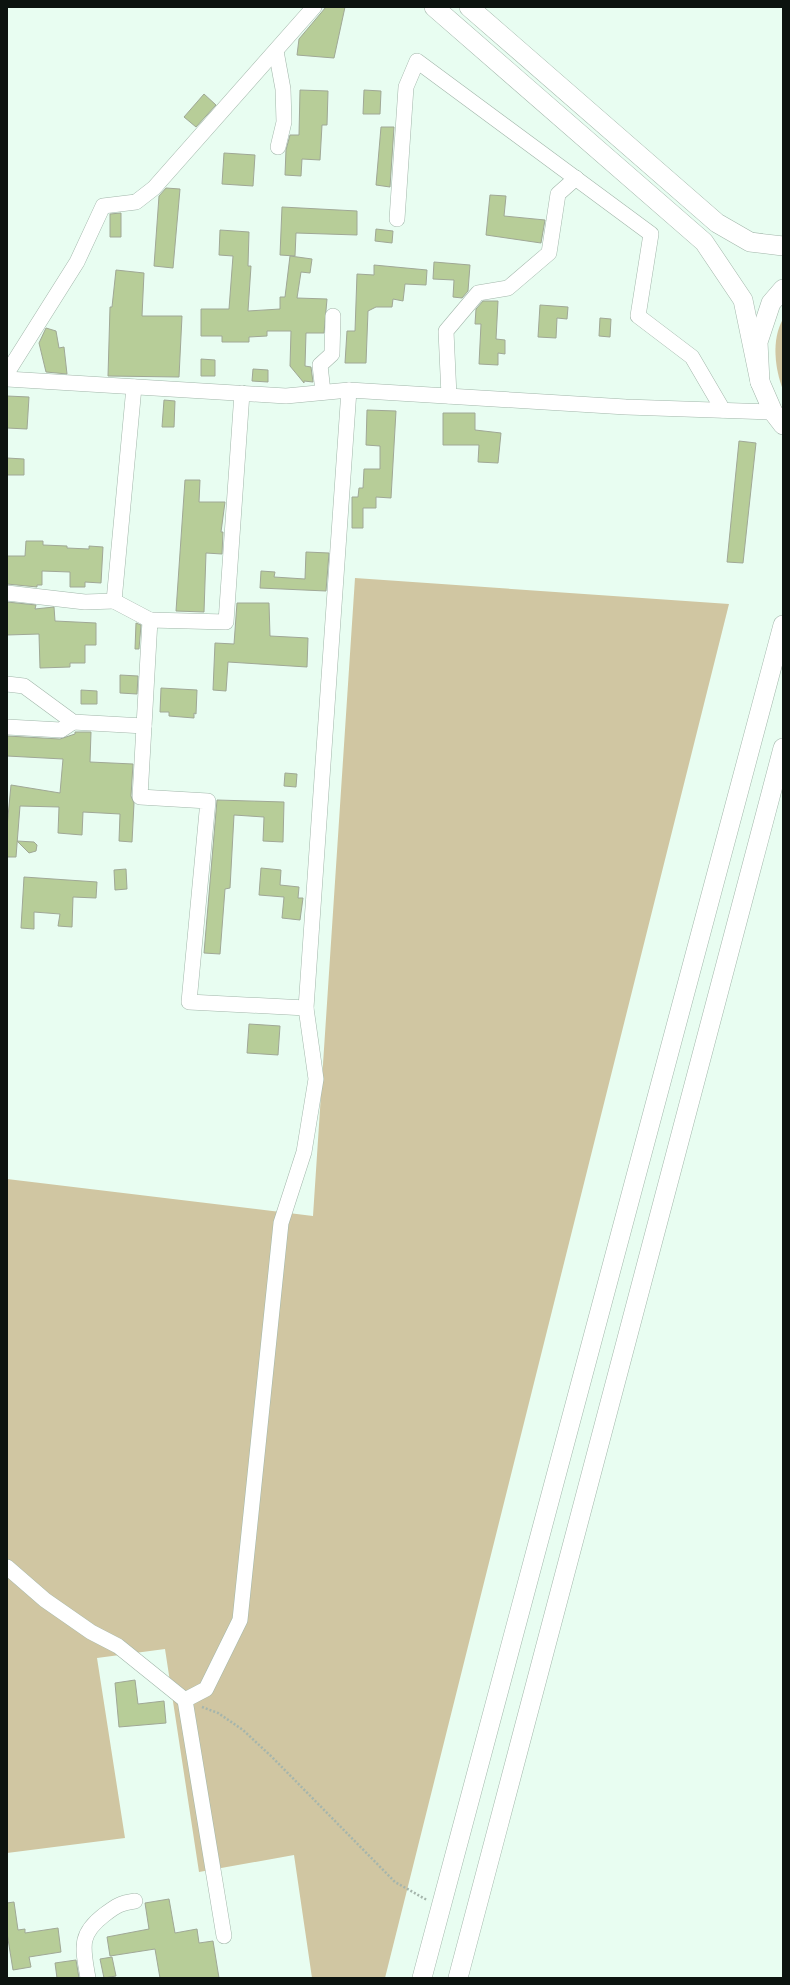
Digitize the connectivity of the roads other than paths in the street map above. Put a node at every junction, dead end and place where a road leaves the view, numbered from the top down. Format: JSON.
{"nodes":[{"id":1,"x":314,"y":7,"type":"edge"},
{"id":2,"x":434,"y":7,"type":"edge"},
{"id":3,"x":469,"y":7,"type":"edge"},
{"id":4,"x":276,"y":51,"type":"junction"},
{"id":5,"x":278,"y":147,"type":"dead end"},
{"id":6,"x":576,"y":178,"type":"junction"},
{"id":7,"x":396,"y":219,"type":"dead end"},
{"id":8,"x":783,"y":246,"type":"edge"},
{"id":9,"x":783,"y":289,"type":"edge"},
{"id":10,"x":333,"y":316,"type":"dead end"},
{"id":11,"x":7,"y":373,"type":"edge"},
{"id":12,"x":7,"y":379,"type":"edge"},
{"id":13,"x":760,"y":382,"type":"junction"},
{"id":14,"x":134,"y":387,"type":"junction"},
{"id":15,"x":349,"y":390,"type":"junction"},
{"id":16,"x":323,"y":392,"type":"junction"},
{"id":17,"x":242,"y":393,"type":"junction"},
{"id":18,"x":449,"y":396,"type":"junction"},
{"id":19,"x":723,"y":410,"type":"junction"},
{"id":20,"x":778,"y":419,"type":"edge"},
{"id":21,"x":7,"y":593,"type":"edge"},
{"id":22,"x":114,"y":601,"type":"junction"},
{"id":23,"x":150,"y":620,"type":"junction"},
{"id":24,"x":783,"y":625,"type":"edge"},
{"id":25,"x":7,"y":684,"type":"edge"},
{"id":26,"x":73,"y":722,"type":"junction"},
{"id":27,"x":144,"y":726,"type":"junction"},
{"id":28,"x":7,"y":727,"type":"edge"},
{"id":29,"x":783,"y":748,"type":"edge"},
{"id":30,"x":306,"y":1008,"type":"junction"},
{"id":31,"x":7,"y":1567,"type":"edge"},
{"id":32,"x":185,"y":1700,"type":"junction"},
{"id":33,"x":135,"y":1901,"type":"dead end"},
{"id":34,"x":224,"y":1936,"type":"dead end"},
{"id":35,"x":88,"y":1978,"type":"edge"},
{"id":36,"x":422,"y":1978,"type":"edge"},
{"id":37,"x":458,"y":1978,"type":"edge"}],
"edges":[{"from":1,"to":4,"type":"street"},
{"from":2,"to":13,"type":"main road"},
{"from":3,"to":8,"type":"main road"},
{"from":4,"to":5,"type":"street"},
{"from":4,"to":11,"type":"street"},
{"from":6,"to":7,"type":"street"},
{"from":6,"to":18,"type":"street"},
{"from":6,"to":19,"type":"street"},
{"from":9,"to":13,"type":"main road"},
{"from":10,"to":16,"type":"street"},
{"from":12,"to":14,"type":"street"},
{"from":13,"to":20,"type":"main road"},
{"from":14,"to":17,"type":"street"},
{"from":14,"to":22,"type":"street"},
{"from":15,"to":16,"type":"street"},
{"from":15,"to":18,"type":"street"},
{"from":15,"to":30,"type":"street"},
{"from":16,"to":17,"type":"street"},
{"from":17,"to":23,"type":"street"},
{"from":18,"to":19,"type":"street"},
{"from":19,"to":20,"type":"street"},
{"from":21,"to":22,"type":"street"},
{"from":22,"to":23,"type":"street"},
{"from":23,"to":27,"type":"street"},
{"from":24,"to":36,"type":"main road"},
{"from":25,"to":26,"type":"street"},
{"from":26,"to":27,"type":"street"},
{"from":26,"to":28,"type":"street"},
{"from":27,"to":30,"type":"street"},
{"from":29,"to":37,"type":"main road"},
{"from":30,"to":32,"type":"street"},
{"from":31,"to":32,"type":"street"},
{"from":32,"to":34,"type":"street"},
{"from":33,"to":35,"type":"street"}]}
